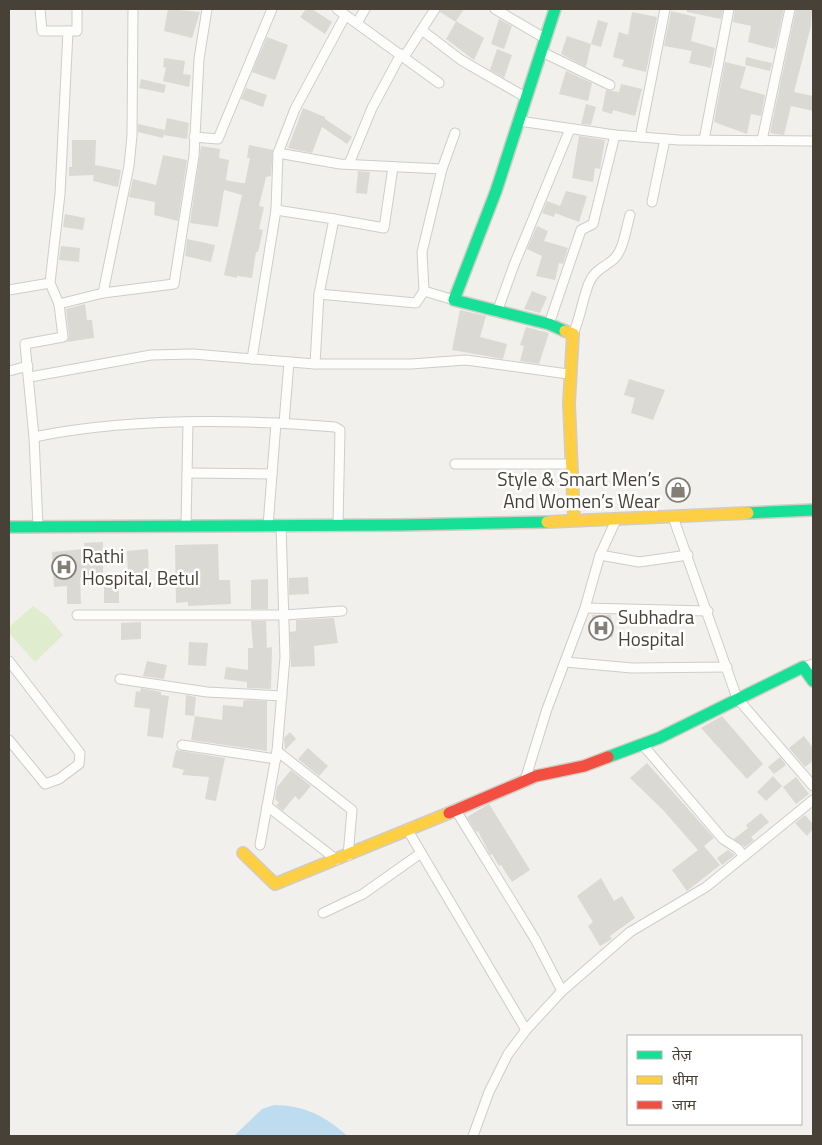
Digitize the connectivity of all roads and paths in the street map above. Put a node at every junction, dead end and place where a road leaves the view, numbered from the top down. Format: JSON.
{"nodes":[{"id":1,"x":40,"y":9,"type":"edge"},
{"id":2,"x":76,"y":9,"type":"edge"},
{"id":3,"x":133,"y":9,"type":"edge"},
{"id":4,"x":207,"y":9,"type":"edge"},
{"id":5,"x":272,"y":9,"type":"edge"},
{"id":6,"x":336,"y":9,"type":"edge"},
{"id":7,"x":365,"y":9,"type":"edge"},
{"id":8,"x":435,"y":9,"type":"edge"},
{"id":9,"x":495,"y":9,"type":"edge"},
{"id":10,"x":555,"y":9,"type":"edge"},
{"id":11,"x":665,"y":9,"type":"edge"},
{"id":12,"x":729,"y":9,"type":"edge"},
{"id":13,"x":790,"y":9,"type":"edge"},
{"id":14,"x":345,"y":16,"type":"junction"},
{"id":15,"x":357,"y":23,"type":"junction"},
{"id":16,"x":68,"y":31,"type":"junction"},
{"id":17,"x":423,"y":31,"type":"junction"},
{"id":18,"x":546,"y":39,"type":"junction"},
{"id":19,"x":542,"y":52,"type":"junction"},
{"id":20,"x":403,"y":56,"type":"junction"},
{"id":21,"x":439,"y":83,"type":"dead end"},
{"id":22,"x":610,"y":85,"type":"dead end"},
{"id":23,"x":525,"y":97,"type":"junction"},
{"id":24,"x":519,"y":121,"type":"junction"},
{"id":25,"x":570,"y":129,"type":"junction"},
{"id":26,"x":455,"y":133,"type":"dead end"},
{"id":27,"x":615,"y":135,"type":"junction"},
{"id":28,"x":194,"y":137,"type":"junction"},
{"id":29,"x":640,"y":137,"type":"junction"},
{"id":30,"x":665,"y":139,"type":"junction"},
{"id":31,"x":704,"y":140,"type":"junction"},
{"id":32,"x":762,"y":140,"type":"junction"},
{"id":33,"x":813,"y":142,"type":"edge"},
{"id":34,"x":278,"y":153,"type":"junction"},
{"id":35,"x":349,"y":164,"type":"junction"},
{"id":36,"x":393,"y":166,"type":"junction"},
{"id":37,"x":442,"y":169,"type":"junction"},
{"id":38,"x":652,"y":202,"type":"dead end"},
{"id":39,"x":276,"y":210,"type":"junction"},
{"id":40,"x":630,"y":215,"type":"dead end"},
{"id":41,"x":334,"y":220,"type":"junction"},
{"id":42,"x":50,"y":283,"type":"junction"},
{"id":43,"x":9,"y":290,"type":"edge"},
{"id":44,"x":424,"y":291,"type":"junction"},
{"id":45,"x":103,"y":293,"type":"junction"},
{"id":46,"x":319,"y":294,"type":"junction"},
{"id":47,"x":454,"y":300,"type":"junction"},
{"id":48,"x":59,"y":304,"type":"junction"},
{"id":49,"x":497,"y":312,"type":"junction"},
{"id":50,"x":549,"y":324,"type":"junction"},
{"id":51,"x":573,"y":334,"type":"junction"},
{"id":52,"x":252,"y":359,"type":"junction"},
{"id":53,"x":290,"y":362,"type":"junction"},
{"id":54,"x":315,"y":364,"type":"junction"},
{"id":55,"x":28,"y":366,"type":"junction"},
{"id":56,"x":9,"y":371,"type":"edge"},
{"id":57,"x":568,"y":374,"type":"junction"},
{"id":58,"x":30,"y":377,"type":"junction"},
{"id":59,"x":188,"y":423,"type":"junction"},
{"id":60,"x":280,"y":423,"type":"junction"},
{"id":61,"x":34,"y":437,"type":"junction"},
{"id":62,"x":454,"y":464,"type":"dead end"},
{"id":63,"x":570,"y":464,"type":"junction"},
{"id":64,"x":187,"y":473,"type":"junction"},
{"id":65,"x":272,"y":474,"type":"junction"},
{"id":66,"x":813,"y":510,"type":"edge"},
{"id":67,"x":674,"y":517,"type":"junction"},
{"id":68,"x":574,"y":520,"type":"junction"},
{"id":69,"x":616,"y":520,"type":"junction"},
{"id":70,"x":338,"y":525,"type":"junction"},
{"id":71,"x":38,"y":526,"type":"junction"},
{"id":72,"x":186,"y":526,"type":"junction"},
{"id":73,"x":268,"y":526,"type":"junction"},
{"id":74,"x":281,"y":526,"type":"junction"},
{"id":75,"x":9,"y":527,"type":"edge"},
{"id":76,"x":600,"y":555,"type":"junction"},
{"id":77,"x":688,"y":555,"type":"junction"},
{"id":78,"x":585,"y":608,"type":"junction"},
{"id":79,"x":342,"y":610,"type":"dead end"},
{"id":80,"x":708,"y":612,"type":"junction"},
{"id":81,"x":77,"y":615,"type":"dead end"},
{"id":82,"x":284,"y":615,"type":"junction"},
{"id":83,"x":9,"y":660,"type":"edge"},
{"id":84,"x":565,"y":662,"type":"junction"},
{"id":85,"x":808,"y":665,"type":"edge"},
{"id":86,"x":727,"y":667,"type":"junction"},
{"id":87,"x":120,"y":679,"type":"dead end"},
{"id":88,"x":813,"y":681,"type":"edge"},
{"id":89,"x":282,"y":696,"type":"junction"},
{"id":90,"x":737,"y":698,"type":"junction"},
{"id":91,"x":9,"y":740,"type":"edge"},
{"id":92,"x":642,"y":744,"type":"junction"},
{"id":93,"x":182,"y":745,"type":"dead end"},
{"id":94,"x":276,"y":755,"type":"junction"},
{"id":95,"x":525,"y":780,"type":"junction"},
{"id":96,"x":813,"y":786,"type":"edge"},
{"id":97,"x":813,"y":800,"type":"edge"},
{"id":98,"x":267,"y":806,"type":"junction"},
{"id":99,"x":455,"y":809,"type":"junction"},
{"id":100,"x":407,"y":829,"type":"junction"},
{"id":101,"x":260,"y":845,"type":"dead end"},
{"id":102,"x":243,"y":853,"type":"dead end"},
{"id":103,"x":421,"y":854,"type":"junction"},
{"id":104,"x":744,"y":856,"type":"junction"},
{"id":105,"x":343,"y":858,"type":"junction"},
{"id":106,"x":323,"y":913,"type":"dead end"},
{"id":107,"x":562,"y":991,"type":"junction"},
{"id":108,"x":526,"y":1030,"type":"junction"},
{"id":109,"x":473,"y":1136,"type":"edge"}],
"edges":[{"from":1,"to":16,"type":"street"},
{"from":2,"to":16,"type":"street"},
{"from":3,"to":45,"type":"street"},
{"from":4,"to":28,"type":"street"},
{"from":5,"to":28,"type":"street"},
{"from":6,"to":14,"type":"street"},
{"from":7,"to":15,"type":"street"},
{"from":8,"to":17,"type":"street"},
{"from":9,"to":18,"type":"street"},
{"from":10,"to":18,"type":"street"},
{"from":11,"to":29,"type":"street"},
{"from":12,"to":31,"type":"street"},
{"from":13,"to":32,"type":"street"},
{"from":14,"to":15,"type":"street"},
{"from":14,"to":34,"type":"street"},
{"from":15,"to":20,"type":"street"},
{"from":16,"to":42,"type":"street"},
{"from":17,"to":20,"type":"street"},
{"from":17,"to":23,"type":"street"},
{"from":18,"to":19,"type":"street"},
{"from":19,"to":22,"type":"street"},
{"from":19,"to":23,"type":"street"},
{"from":20,"to":21,"type":"street"},
{"from":20,"to":35,"type":"street"},
{"from":23,"to":24,"type":"street"},
{"from":24,"to":25,"type":"street"},
{"from":24,"to":47,"type":"street"},
{"from":25,"to":27,"type":"street"},
{"from":25,"to":49,"type":"street"},
{"from":26,"to":37,"type":"street"},
{"from":27,"to":29,"type":"street"},
{"from":27,"to":50,"type":"street"},
{"from":28,"to":45,"type":"street"},
{"from":29,"to":30,"type":"street"},
{"from":30,"to":31,"type":"street"},
{"from":30,"to":38,"type":"street"},
{"from":31,"to":32,"type":"street"},
{"from":32,"to":33,"type":"street"},
{"from":34,"to":35,"type":"street"},
{"from":34,"to":39,"type":"street"},
{"from":35,"to":36,"type":"street"},
{"from":36,"to":37,"type":"street"},
{"from":36,"to":41,"type":"street"},
{"from":37,"to":44,"type":"street"},
{"from":39,"to":41,"type":"street"},
{"from":39,"to":52,"type":"street"},
{"from":40,"to":51,"type":"street"},
{"from":41,"to":46,"type":"street"},
{"from":42,"to":43,"type":"street"},
{"from":42,"to":48,"type":"street"},
{"from":44,"to":46,"type":"street"},
{"from":44,"to":47,"type":"street"},
{"from":45,"to":48,"type":"street"},
{"from":46,"to":54,"type":"street"},
{"from":47,"to":49,"type":"street"},
{"from":48,"to":55,"type":"street"},
{"from":49,"to":50,"type":"street"},
{"from":50,"to":51,"type":"street"},
{"from":51,"to":57,"type":"street"},
{"from":52,"to":53,"type":"street"},
{"from":52,"to":58,"type":"street"},
{"from":53,"to":54,"type":"street"},
{"from":53,"to":60,"type":"street"},
{"from":54,"to":57,"type":"street"},
{"from":55,"to":56,"type":"street"},
{"from":55,"to":58,"type":"street"},
{"from":57,"to":63,"type":"street"},
{"from":58,"to":61,"type":"street"},
{"from":59,"to":60,"type":"street"},
{"from":59,"to":61,"type":"street"},
{"from":59,"to":64,"type":"street"},
{"from":60,"to":65,"type":"street"},
{"from":60,"to":70,"type":"street"},
{"from":61,"to":71,"type":"street"},
{"from":62,"to":63,"type":"street"},
{"from":63,"to":68,"type":"street"},
{"from":64,"to":65,"type":"street"},
{"from":64,"to":72,"type":"street"},
{"from":65,"to":73,"type":"street"},
{"from":66,"to":67,"type":"street"},
{"from":67,"to":69,"type":"street"},
{"from":67,"to":77,"type":"street"},
{"from":68,"to":69,"type":"street"},
{"from":68,"to":70,"type":"street"},
{"from":69,"to":76,"type":"street"},
{"from":70,"to":74,"type":"street"},
{"from":71,"to":72,"type":"street"},
{"from":71,"to":75,"type":"street"},
{"from":72,"to":73,"type":"street"},
{"from":73,"to":74,"type":"street"},
{"from":74,"to":82,"type":"street"},
{"from":76,"to":77,"type":"street"},
{"from":76,"to":78,"type":"street"},
{"from":77,"to":80,"type":"street"},
{"from":78,"to":80,"type":"street"},
{"from":78,"to":84,"type":"street"},
{"from":79,"to":82,"type":"street"},
{"from":80,"to":86,"type":"street"},
{"from":81,"to":82,"type":"street"},
{"from":82,"to":89,"type":"street"},
{"from":83,"to":91,"type":"street"},
{"from":84,"to":86,"type":"street"},
{"from":84,"to":95,"type":"street"},
{"from":85,"to":88,"type":"street"},
{"from":85,"to":90,"type":"street"},
{"from":86,"to":90,"type":"street"},
{"from":87,"to":89,"type":"street"},
{"from":89,"to":94,"type":"street"},
{"from":90,"to":92,"type":"street"},
{"from":90,"to":96,"type":"street"},
{"from":92,"to":95,"type":"street"},
{"from":92,"to":104,"type":"street"},
{"from":93,"to":94,"type":"street"},
{"from":94,"to":98,"type":"street"},
{"from":94,"to":105,"type":"street"},
{"from":95,"to":99,"type":"street"},
{"from":97,"to":104,"type":"street"},
{"from":98,"to":101,"type":"street"},
{"from":98,"to":105,"type":"street"},
{"from":99,"to":100,"type":"street"},
{"from":99,"to":107,"type":"street"},
{"from":100,"to":103,"type":"street"},
{"from":100,"to":105,"type":"street"},
{"from":102,"to":105,"type":"street"},
{"from":103,"to":106,"type":"street"},
{"from":103,"to":108,"type":"street"},
{"from":104,"to":107,"type":"street"},
{"from":107,"to":108,"type":"street"},
{"from":108,"to":109,"type":"street"}]}
